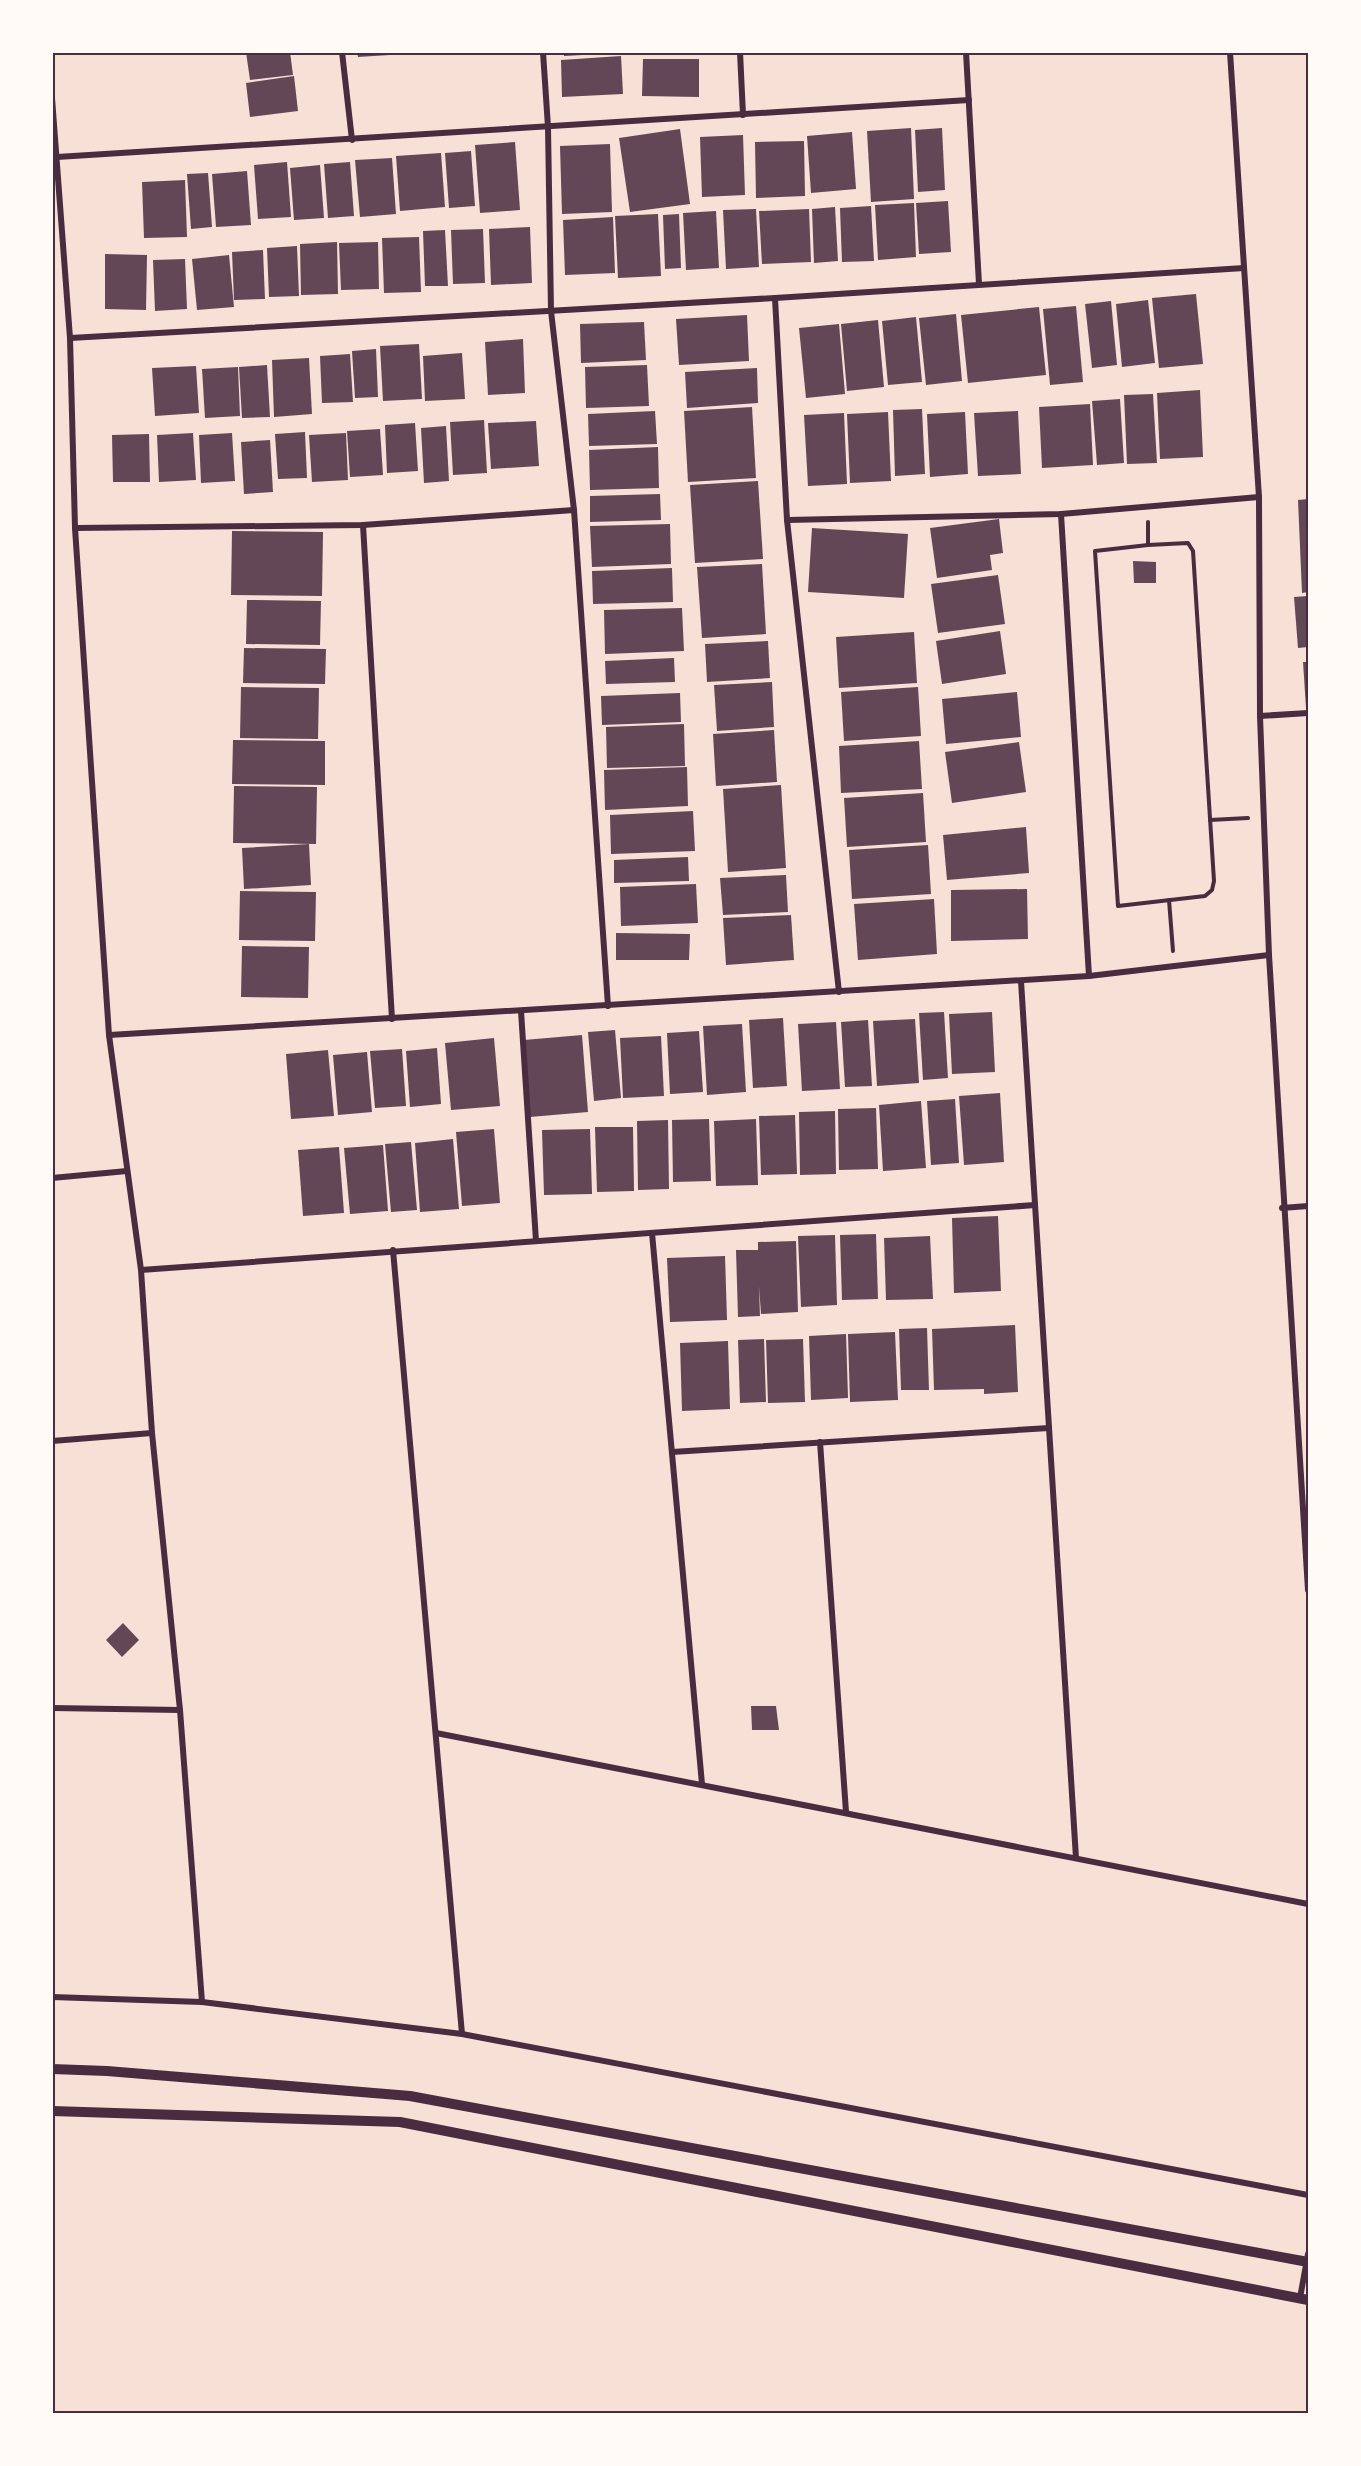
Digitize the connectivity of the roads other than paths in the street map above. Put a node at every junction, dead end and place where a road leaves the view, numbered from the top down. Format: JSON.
{"nodes":[{"id":1,"x":342,"y":52,"type":"edge"},
{"id":2,"x":543,"y":52,"type":"edge"},
{"id":3,"x":740,"y":52,"type":"edge"},
{"id":4,"x":966,"y":52,"type":"edge"},
{"id":5,"x":1230,"y":52,"type":"edge"},
{"id":6,"x":52,"y":98,"type":"edge"},
{"id":7,"x":969,"y":100,"type":"junction"},
{"id":8,"x":743,"y":115,"type":"junction"},
{"id":9,"x":548,"y":127,"type":"junction"},
{"id":10,"x":352,"y":140,"type":"junction"},
{"id":11,"x":57,"y":157,"type":"junction"},
{"id":12,"x":1244,"y":268,"type":"junction"},
{"id":13,"x":980,"y":284,"type":"junction"},
{"id":14,"x":775,"y":298,"type":"junction"},
{"id":15,"x":551,"y":311,"type":"junction"},
{"id":16,"x":70,"y":338,"type":"junction"},
{"id":17,"x":1259,"y":497,"type":"junction"},
{"id":18,"x":574,"y":510,"type":"junction"},
{"id":19,"x":1061,"y":514,"type":"junction"},
{"id":20,"x":787,"y":520,"type":"junction"},
{"id":21,"x":363,"y":525,"type":"junction"},
{"id":22,"x":75,"y":528,"type":"junction"},
{"id":23,"x":1308,"y":713,"type":"edge"},
{"id":24,"x":1260,"y":716,"type":"junction"},
{"id":25,"x":1269,"y":955,"type":"junction"},
{"id":26,"x":1089,"y":976,"type":"junction"},
{"id":27,"x":1021,"y":981,"type":"junction"},
{"id":28,"x":840,"y":992,"type":"junction"},
{"id":29,"x":608,"y":1006,"type":"junction"},
{"id":30,"x":521,"y":1011,"type":"junction"},
{"id":31,"x":392,"y":1019,"type":"junction"},
{"id":32,"x":109,"y":1035,"type":"junction"},
{"id":33,"x":127,"y":1171,"type":"junction"},
{"id":34,"x":52,"y":1178,"type":"edge"},
{"id":35,"x":1035,"y":1204,"type":"junction"},
{"id":36,"x":1308,"y":1206,"type":"edge"},
{"id":37,"x":1282,"y":1208,"type":"junction"},
{"id":38,"x":652,"y":1233,"type":"junction"},
{"id":39,"x":536,"y":1241,"type":"junction"},
{"id":40,"x":393,"y":1250,"type":"junction"},
{"id":41,"x":141,"y":1270,"type":"junction"},
{"id":42,"x":1049,"y":1428,"type":"junction"},
{"id":43,"x":152,"y":1433,"type":"junction"},
{"id":44,"x":52,"y":1441,"type":"edge"},
{"id":45,"x":820,"y":1442,"type":"junction"},
{"id":46,"x":672,"y":1452,"type":"junction"},
{"id":47,"x":1308,"y":1590,"type":"edge"},
{"id":48,"x":52,"y":1708,"type":"edge"},
{"id":49,"x":180,"y":1710,"type":"junction"},
{"id":50,"x":436,"y":1733,"type":"junction"},
{"id":51,"x":702,"y":1784,"type":"junction"},
{"id":52,"x":846,"y":1812,"type":"junction"},
{"id":53,"x":1076,"y":1858,"type":"junction"},
{"id":54,"x":1308,"y":1904,"type":"edge"},
{"id":55,"x":52,"y":1997,"type":"edge"},
{"id":56,"x":202,"y":2002,"type":"junction"},
{"id":57,"x":462,"y":2034,"type":"junction"},
{"id":58,"x":52,"y":2069,"type":"edge"},
{"id":59,"x":52,"y":2111,"type":"edge"},
{"id":60,"x":1308,"y":2195,"type":"edge"},
{"id":61,"x":1308,"y":2259,"type":"edge"},
{"id":62,"x":1304,"y":2299,"type":"edge"}],
"edges":[{"from":1,"to":10,"type":"street"},
{"from":2,"to":9,"type":"street"},
{"from":3,"to":8,"type":"street"},
{"from":4,"to":7,"type":"street"},
{"from":5,"to":12,"type":"street"},
{"from":6,"to":11,"type":"street"},
{"from":7,"to":8,"type":"street"},
{"from":7,"to":13,"type":"street"},
{"from":8,"to":9,"type":"street"},
{"from":9,"to":10,"type":"street"},
{"from":9,"to":15,"type":"street"},
{"from":10,"to":11,"type":"street"},
{"from":11,"to":16,"type":"street"},
{"from":12,"to":13,"type":"street"},
{"from":12,"to":17,"type":"street"},
{"from":13,"to":14,"type":"street"},
{"from":14,"to":15,"type":"street"},
{"from":14,"to":20,"type":"street"},
{"from":15,"to":16,"type":"street"},
{"from":15,"to":18,"type":"street"},
{"from":16,"to":22,"type":"street"},
{"from":17,"to":19,"type":"street"},
{"from":17,"to":24,"type":"street"},
{"from":18,"to":21,"type":"street"},
{"from":18,"to":29,"type":"street"},
{"from":19,"to":20,"type":"street"},
{"from":19,"to":26,"type":"street"},
{"from":20,"to":28,"type":"street"},
{"from":21,"to":22,"type":"street"},
{"from":21,"to":31,"type":"street"},
{"from":22,"to":32,"type":"street"},
{"from":23,"to":24,"type":"street"},
{"from":24,"to":25,"type":"street"},
{"from":25,"to":26,"type":"street"},
{"from":25,"to":37,"type":"street"},
{"from":26,"to":27,"type":"street"},
{"from":27,"to":28,"type":"street"},
{"from":27,"to":35,"type":"street"},
{"from":28,"to":29,"type":"street"},
{"from":29,"to":30,"type":"street"},
{"from":30,"to":31,"type":"street"},
{"from":30,"to":39,"type":"street"},
{"from":31,"to":32,"type":"street"},
{"from":32,"to":33,"type":"street"},
{"from":33,"to":34,"type":"street"},
{"from":33,"to":41,"type":"street"},
{"from":35,"to":38,"type":"street"},
{"from":35,"to":42,"type":"street"},
{"from":36,"to":37,"type":"street"},
{"from":37,"to":47,"type":"street"},
{"from":38,"to":39,"type":"street"},
{"from":38,"to":46,"type":"street"},
{"from":39,"to":40,"type":"street"},
{"from":40,"to":41,"type":"street"},
{"from":40,"to":50,"type":"street"},
{"from":41,"to":43,"type":"street"},
{"from":42,"to":45,"type":"street"},
{"from":42,"to":53,"type":"street"},
{"from":43,"to":44,"type":"street"},
{"from":43,"to":49,"type":"street"},
{"from":45,"to":46,"type":"street"},
{"from":45,"to":52,"type":"street"},
{"from":46,"to":51,"type":"street"},
{"from":48,"to":49,"type":"street"},
{"from":49,"to":56,"type":"street"},
{"from":50,"to":51,"type":"street"},
{"from":50,"to":57,"type":"street"},
{"from":51,"to":52,"type":"street"},
{"from":52,"to":53,"type":"street"},
{"from":53,"to":54,"type":"street"},
{"from":55,"to":56,"type":"street"},
{"from":56,"to":57,"type":"street"},
{"from":57,"to":60,"type":"street"},
{"from":58,"to":61,"type":"street"},
{"from":59,"to":62,"type":"street"},
{"from":61,"to":62,"type":"street"}]}
